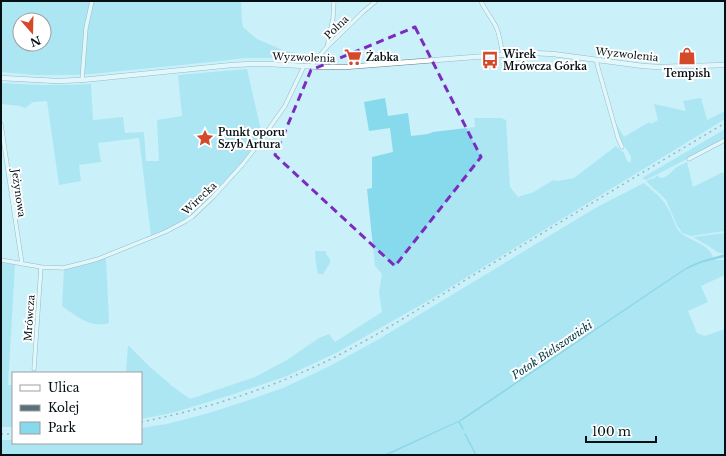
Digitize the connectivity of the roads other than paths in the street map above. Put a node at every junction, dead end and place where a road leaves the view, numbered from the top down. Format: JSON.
{"nodes":[{"id":1,"x":92,"y":1,"type":"edge"},
{"id":2,"x":334,"y":1,"type":"edge"},
{"id":3,"x":376,"y":1,"type":"edge"},
{"id":4,"x":481,"y":1,"type":"edge"},
{"id":5,"x":327,"y":47,"type":"junction"},
{"id":6,"x":503,"y":55,"type":"junction"},
{"id":7,"x":597,"y":60,"type":"junction"},
{"id":8,"x":304,"y":66,"type":"junction"},
{"id":9,"x":310,"y":66,"type":"junction"},
{"id":10,"x":725,"y":66,"type":"edge"},
{"id":11,"x":1,"y":78,"type":"edge"},
{"id":12,"x":82,"y":80,"type":"junction"},
{"id":13,"x":1,"y":124,"type":"edge"},
{"id":14,"x":725,"y":140,"type":"edge"},
{"id":15,"x":622,"y":147,"type":"dead end"},
{"id":16,"x":689,"y":159,"type":"dead end"},
{"id":17,"x":1,"y":260,"type":"edge"},
{"id":18,"x":22,"y":264,"type":"junction"},
{"id":19,"x":41,"y":268,"type":"junction"},
{"id":20,"x":34,"y":369,"type":"dead end"}],
"edges":[{"from":1,"to":12,"type":"street"},
{"from":2,"to":5,"type":"street"},
{"from":3,"to":5,"type":"street","name":"Polna"},
{"from":4,"to":6,"type":"street"},
{"from":5,"to":9,"type":"street","name":"Polna"},
{"from":6,"to":7,"type":"street","name":"Wyzwolenia"},
{"from":6,"to":9,"type":"street","name":"Wyzwolenia"},
{"from":7,"to":10,"type":"street","name":"Wyzwolenia"},
{"from":7,"to":15,"type":"street"},
{"from":8,"to":9,"type":"street","name":"Wyzwolenia"},
{"from":8,"to":12,"type":"street","name":"Wyzwolenia"},
{"from":8,"to":19,"type":"street","name":"Wirecka"},
{"from":11,"to":12,"type":"street","name":"Wyzwolenia"},
{"from":13,"to":18,"type":"street","name":"Jeżynowa"},
{"from":14,"to":16,"type":"street"},
{"from":17,"to":18,"type":"street","name":"Wirecka"},
{"from":18,"to":19,"type":"street","name":"Wirecka"},
{"from":19,"to":20,"type":"street","name":"Mrówcza"}]}
